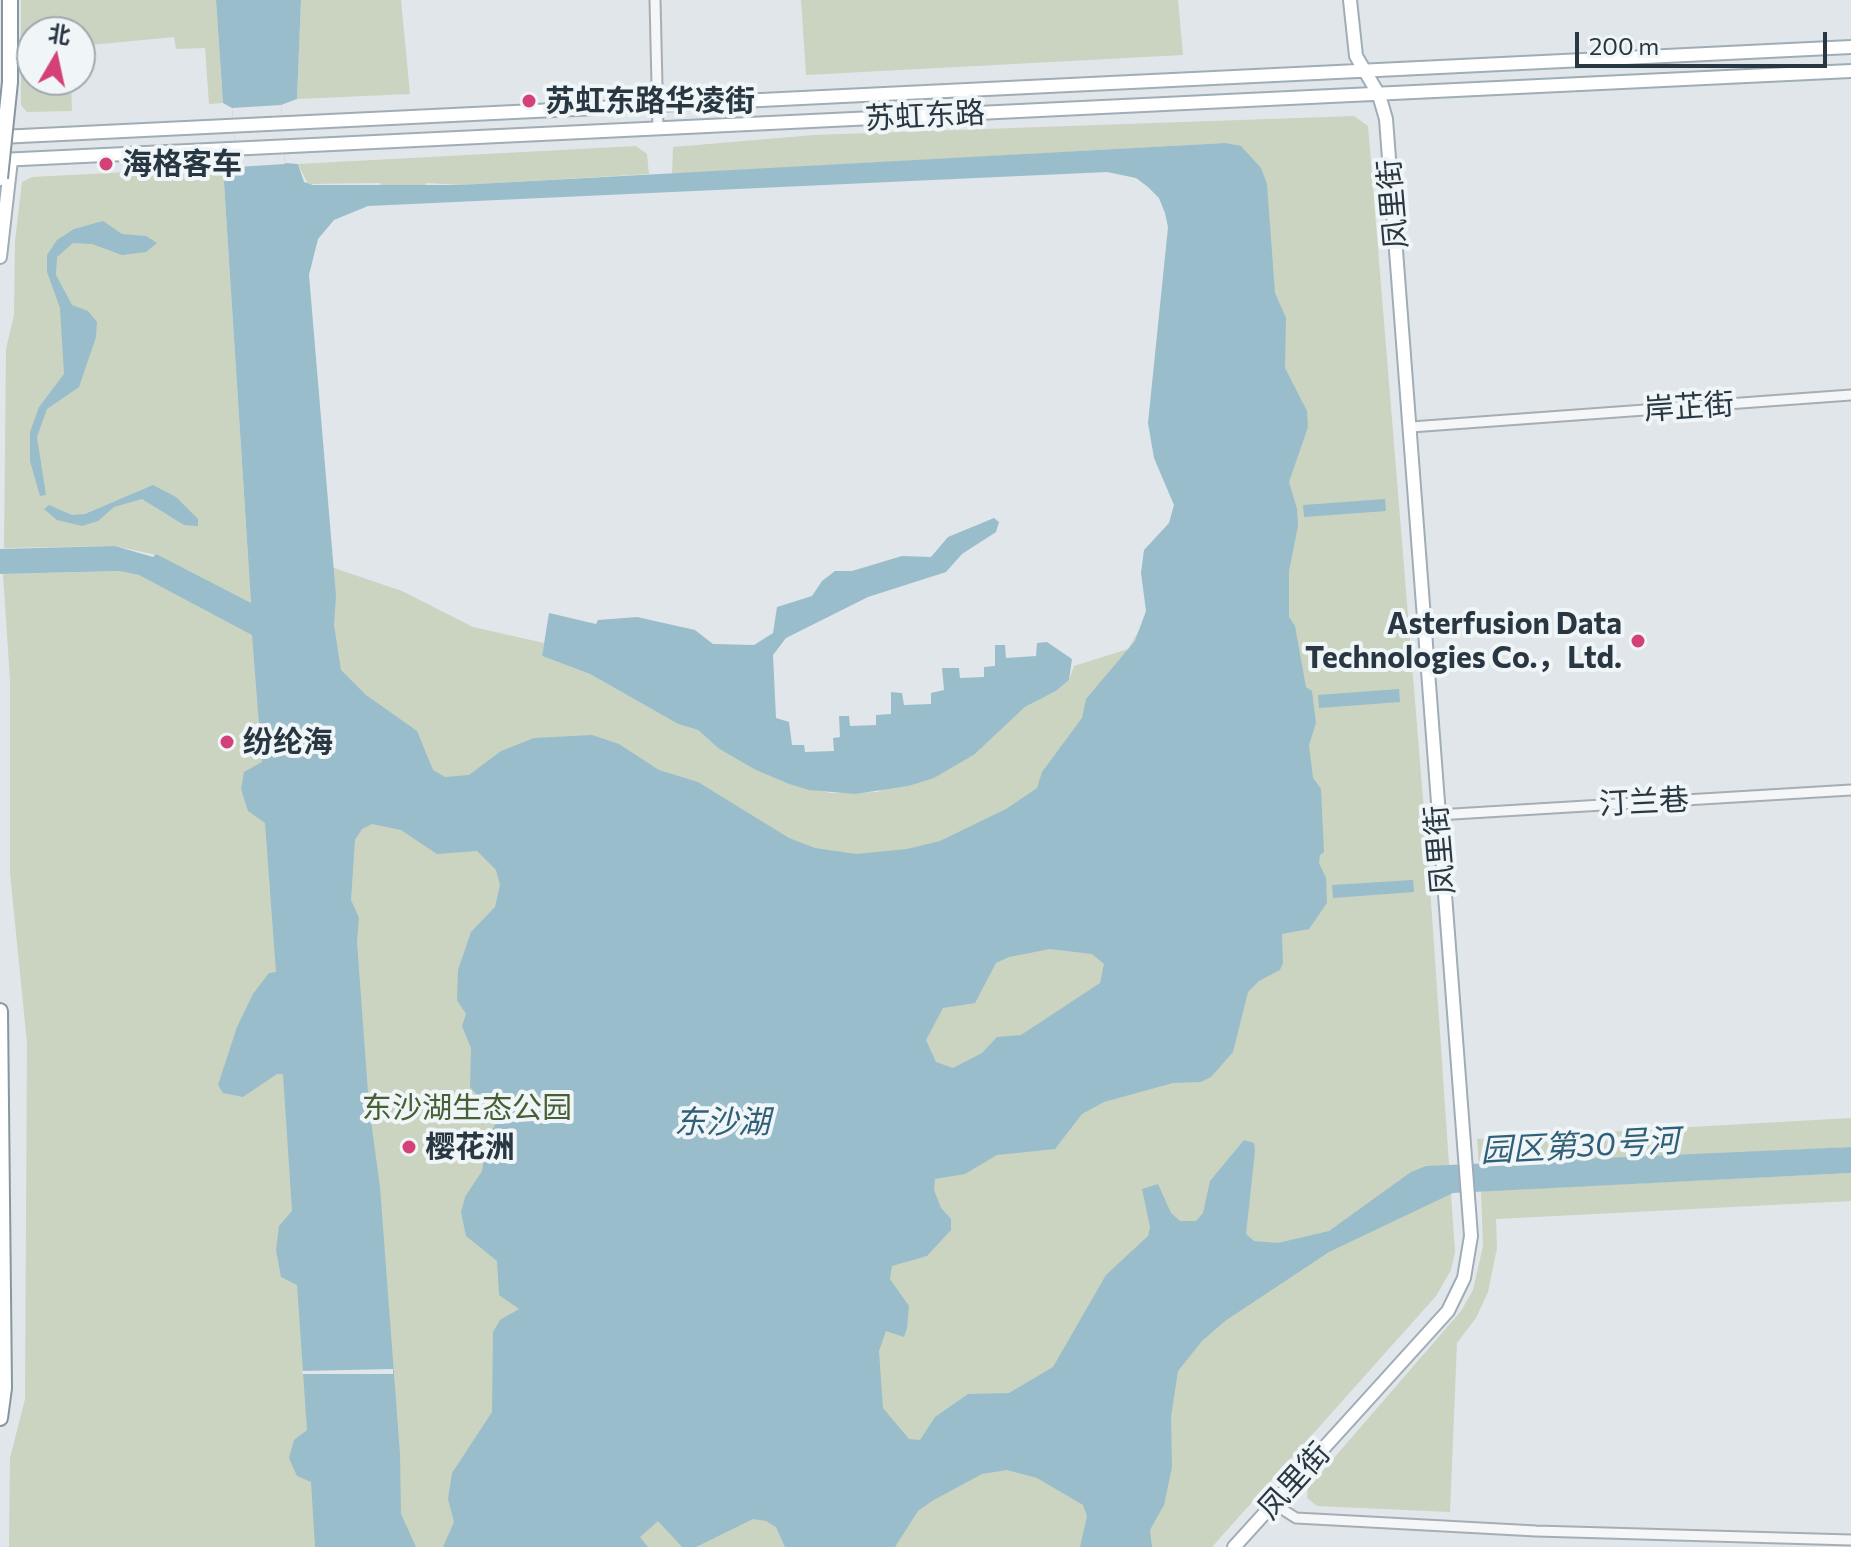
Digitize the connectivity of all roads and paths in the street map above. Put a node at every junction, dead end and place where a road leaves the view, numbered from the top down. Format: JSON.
{"nodes":[{"id":1,"x":10,"y":0,"type":"edge"},
{"id":2,"x":655,"y":0,"type":"edge"},
{"id":3,"x":1350,"y":0,"type":"edge"},
{"id":4,"x":1851,"y":47,"type":"edge"},
{"id":5,"x":1365,"y":71,"type":"junction"},
{"id":6,"x":1851,"y":71,"type":"edge"},
{"id":7,"x":1379,"y":95,"type":"junction"},
{"id":8,"x":657,"y":107,"type":"junction"},
{"id":9,"x":658,"y":128,"type":"junction"},
{"id":10,"x":0,"y":137,"type":"edge"},
{"id":11,"x":5,"y":160,"type":"edge"},
{"id":12,"x":0,"y":178,"type":"edge"},
{"id":13,"x":0,"y":257,"type":"edge"},
{"id":14,"x":1851,"y":395,"type":"edge"},
{"id":15,"x":1411,"y":427,"type":"junction"},
{"id":16,"x":1851,"y":790,"type":"edge"},
{"id":17,"x":1437,"y":815,"type":"junction"},
{"id":18,"x":0,"y":1011,"type":"edge"},
{"id":19,"x":0,"y":1418,"type":"edge"},
{"id":20,"x":1274,"y":1504,"type":"junction"},
{"id":21,"x":1851,"y":1540,"type":"edge"},
{"id":22,"x":1234,"y":1547,"type":"edge"}],
"edges":[{"from":1,"to":12,"type":"highway","bridge":true},
{"from":2,"to":8,"type":"street"},
{"from":3,"to":5,"type":"main road","name":"凤里街"},
{"from":4,"to":5,"type":"main road","name":"苏虹东路"},
{"from":5,"to":7,"type":"main road","name":"凤里街"},
{"from":5,"to":8,"type":"main road","name":"苏虹东路"},
{"from":6,"to":7,"type":"main road","name":"苏虹东路"},
{"from":7,"to":9,"type":"main road","name":"苏虹东路"},
{"from":7,"to":15,"type":"main road","name":"凤里街"},
{"from":8,"to":9,"type":"street"},
{"from":8,"to":10,"type":"main road","name":"苏虹东路"},
{"from":9,"to":11,"type":"main road","name":"苏虹东路"},
{"from":11,"to":13,"type":"main road"},
{"from":14,"to":15,"type":"street","name":"岸芷街"},
{"from":15,"to":17,"type":"main road","name":"凤里街"},
{"from":16,"to":17,"type":"street","name":"汀兰巷"},
{"from":17,"to":20,"type":"main road","name":"凤里街"},
{"from":18,"to":19,"type":"highway"},
{"from":20,"to":21,"type":"street"},
{"from":20,"to":22,"type":"main road","name":"凤里街"}]}
